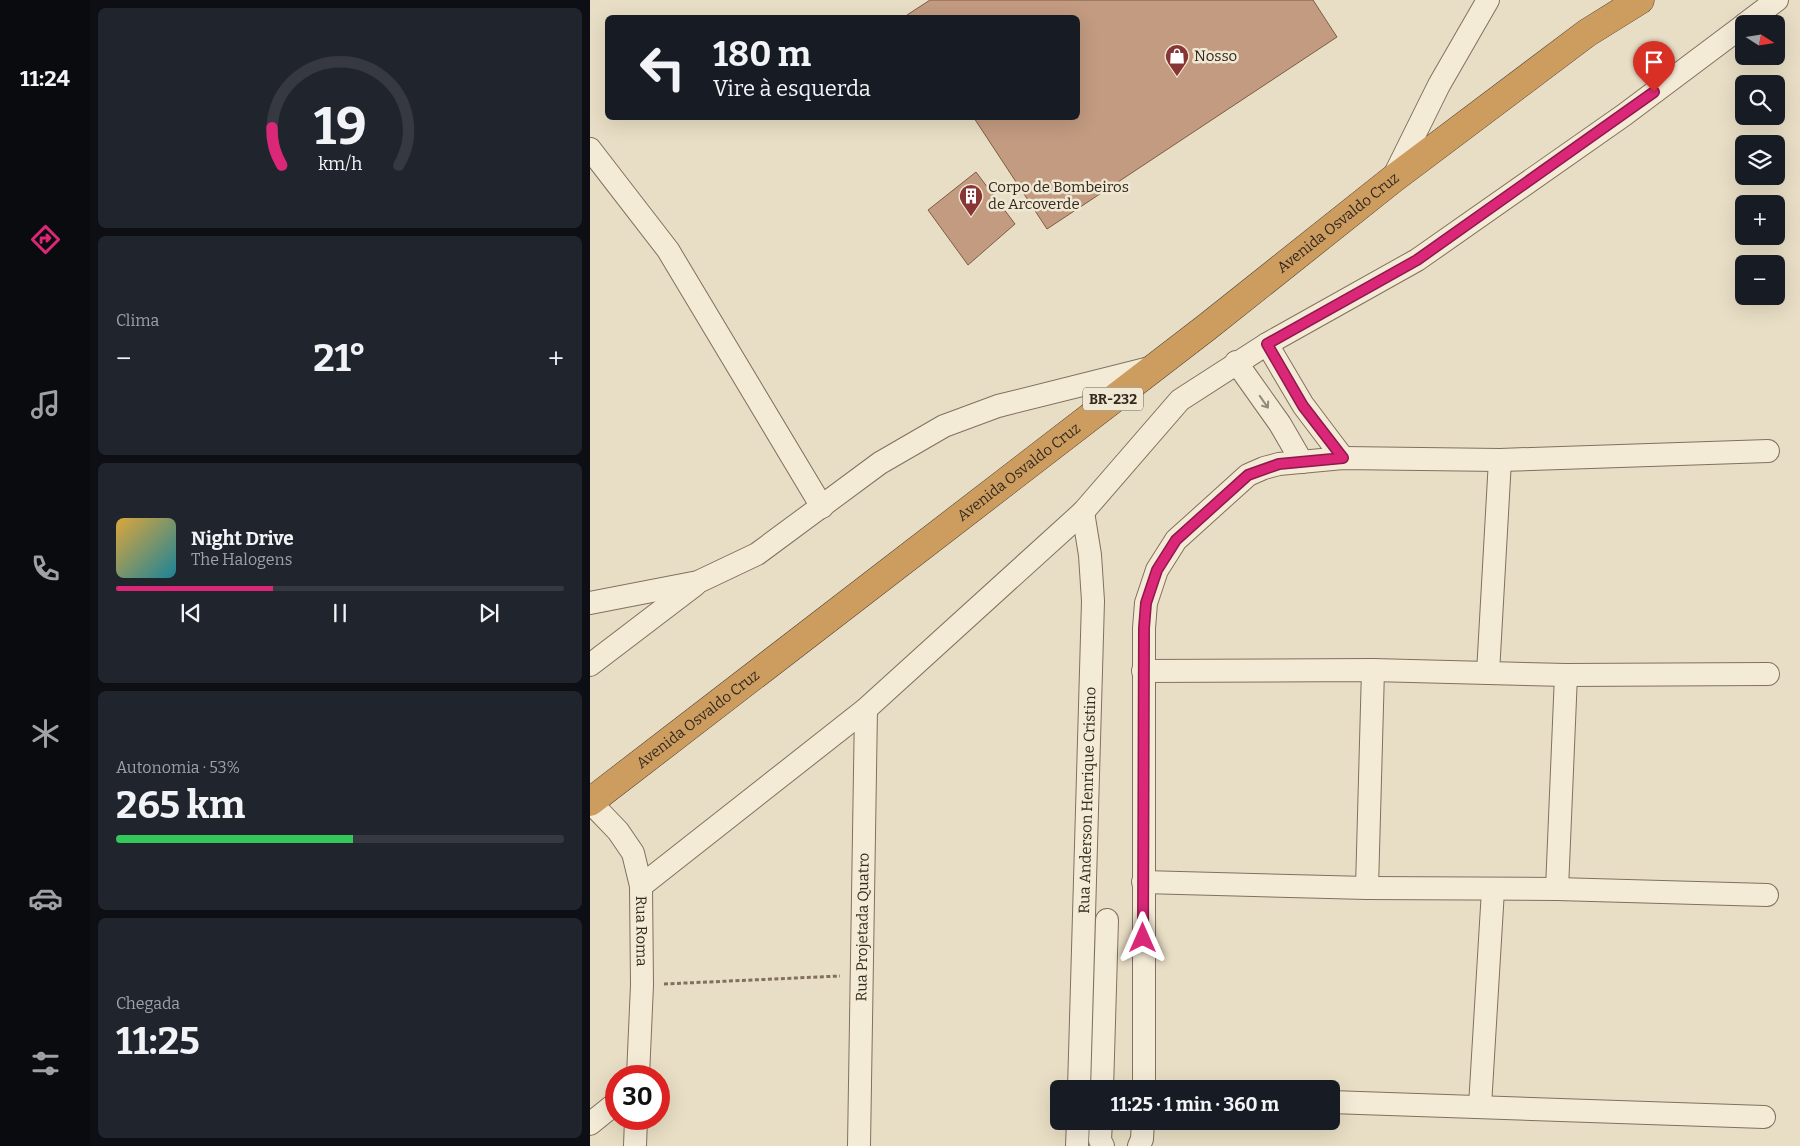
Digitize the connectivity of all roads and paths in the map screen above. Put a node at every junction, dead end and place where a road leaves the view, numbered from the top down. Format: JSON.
{"nodes":[{"id":1,"x":1488,"y":0,"type":"edge"},
{"id":2,"x":1640,"y":0,"type":"edge"},
{"id":3,"x":1777,"y":0,"type":"edge"},
{"id":4,"x":1757,"y":15,"type":"edge"},
{"id":5,"x":1735,"y":32,"type":"edge"},
{"id":6,"x":590,"y":149,"type":"edge"},
{"id":7,"x":1393,"y":179,"type":"junction"},
{"id":8,"x":1267,"y":344,"type":"junction"},
{"id":9,"x":1236,"y":362,"type":"junction"},
{"id":10,"x":1154,"y":367,"type":"junction"},
{"id":11,"x":1768,"y":451,"type":"dead end"},
{"id":12,"x":1343,"y":458,"type":"junction"},
{"id":13,"x":1500,"y":460,"type":"junction"},
{"id":14,"x":1302,"y":462,"type":"junction"},
{"id":15,"x":822,"y":507,"type":"junction"},
{"id":16,"x":1083,"y":512,"type":"junction"},
{"id":17,"x":698,"y":582,"type":"junction"},
{"id":18,"x":590,"y":602,"type":"edge"},
{"id":19,"x":590,"y":665,"type":"edge"},
{"id":20,"x":1143,"y":670,"type":"junction"},
{"id":21,"x":1373,"y":670,"type":"junction"},
{"id":22,"x":1488,"y":673,"type":"junction"},
{"id":23,"x":1768,"y":674,"type":"dead end"},
{"id":24,"x":1566,"y":675,"type":"junction"},
{"id":25,"x":866,"y":709,"type":"junction"},
{"id":26,"x":590,"y":802,"type":"edge"},
{"id":27,"x":1143,"y":882,"type":"junction"},
{"id":28,"x":641,"y":886,"type":"junction"},
{"id":29,"x":1367,"y":888,"type":"junction"},
{"id":30,"x":1557,"y":889,"type":"junction"},
{"id":31,"x":1493,"y":890,"type":"junction"},
{"id":32,"x":1767,"y":895,"type":"dead end"},
{"id":33,"x":1107,"y":920,"type":"dead end"},
{"id":34,"x":861,"y":976,"type":"junction"},
{"id":35,"x":642,"y":985,"type":"junction"},
{"id":36,"x":638,"y":1065,"type":"edge"},
{"id":37,"x":1078,"y":1080,"type":"edge"},
{"id":38,"x":1102,"y":1080,"type":"edge"},
{"id":39,"x":1144,"y":1080,"type":"edge"},
{"id":40,"x":1340,"y":1102,"type":"edge"},
{"id":41,"x":1480,"y":1106,"type":"junction"},
{"id":42,"x":605,"y":1112,"type":"edge"},
{"id":43,"x":1764,"y":1117,"type":"dead end"},
{"id":44,"x":590,"y":1124,"type":"edge"},
{"id":45,"x":636,"y":1130,"type":"edge"},
{"id":46,"x":1078,"y":1130,"type":"edge"},
{"id":47,"x":1101,"y":1130,"type":"edge"},
{"id":48,"x":1142,"y":1130,"type":"edge"},
{"id":49,"x":635,"y":1146,"type":"edge"},
{"id":50,"x":859,"y":1146,"type":"edge"},
{"id":51,"x":1077,"y":1146,"type":"edge"},
{"id":52,"x":1103,"y":1146,"type":"edge"},
{"id":53,"x":1140,"y":1146,"type":"edge"}],
"edges":[{"from":1,"to":7,"type":"street"},
{"from":2,"to":7,"type":"highway","name":"Avenida Osvaldo Cruz","number":"BR-232"},
{"from":3,"to":4,"type":"street"},
{"from":5,"to":8,"type":"street"},
{"from":6,"to":15,"type":"street"},
{"from":7,"to":10,"type":"highway","name":"Avenida Osvaldo Cruz","number":"BR-232"},
{"from":8,"to":9,"type":"street"},
{"from":8,"to":12,"type":"street"},
{"from":9,"to":14,"type":"street","one_way":true},
{"from":9,"to":16,"type":"street"},
{"from":10,"to":15,"type":"street"},
{"from":10,"to":26,"type":"highway","name":"Avenida Osvaldo Cruz","number":"BR-232"},
{"from":11,"to":13,"type":"street"},
{"from":12,"to":13,"type":"street"},
{"from":12,"to":14,"type":"street"},
{"from":13,"to":22,"type":"street"},
{"from":14,"to":20,"type":"street"},
{"from":15,"to":17,"type":"street"},
{"from":16,"to":25,"type":"street"},
{"from":16,"to":37,"type":"street","name":"Rua Anderson Henrique Cristino"},
{"from":17,"to":18,"type":"street"},
{"from":17,"to":19,"type":"street"},
{"from":20,"to":21,"type":"street"},
{"from":20,"to":27,"type":"street"},
{"from":21,"to":22,"type":"street"},
{"from":21,"to":29,"type":"street"},
{"from":22,"to":24,"type":"street"},
{"from":23,"to":24,"type":"street"},
{"from":24,"to":30,"type":"street"},
{"from":25,"to":28,"type":"street"},
{"from":25,"to":34,"type":"street","name":"Rua Projetada Quatro"},
{"from":26,"to":28,"type":"street","name":"Rua Roma"},
{"from":27,"to":29,"type":"street"},
{"from":27,"to":39,"type":"street"},
{"from":28,"to":35,"type":"street","name":"Rua Roma"},
{"from":29,"to":31,"type":"street"},
{"from":30,"to":31,"type":"street"},
{"from":30,"to":32,"type":"street"},
{"from":31,"to":41,"type":"street"},
{"from":33,"to":38,"type":"street"},
{"from":34,"to":35,"type":"path"},
{"from":34,"to":50,"type":"street","name":"Rua Projetada Quatro"},
{"from":35,"to":36,"type":"street","name":"Rua Roma"},
{"from":40,"to":41,"type":"street"},
{"from":41,"to":43,"type":"street"},
{"from":42,"to":44,"type":"street"},
{"from":45,"to":49,"type":"street"},
{"from":46,"to":51,"type":"street"},
{"from":47,"to":52,"type":"street"},
{"from":48,"to":53,"type":"street"}]}
